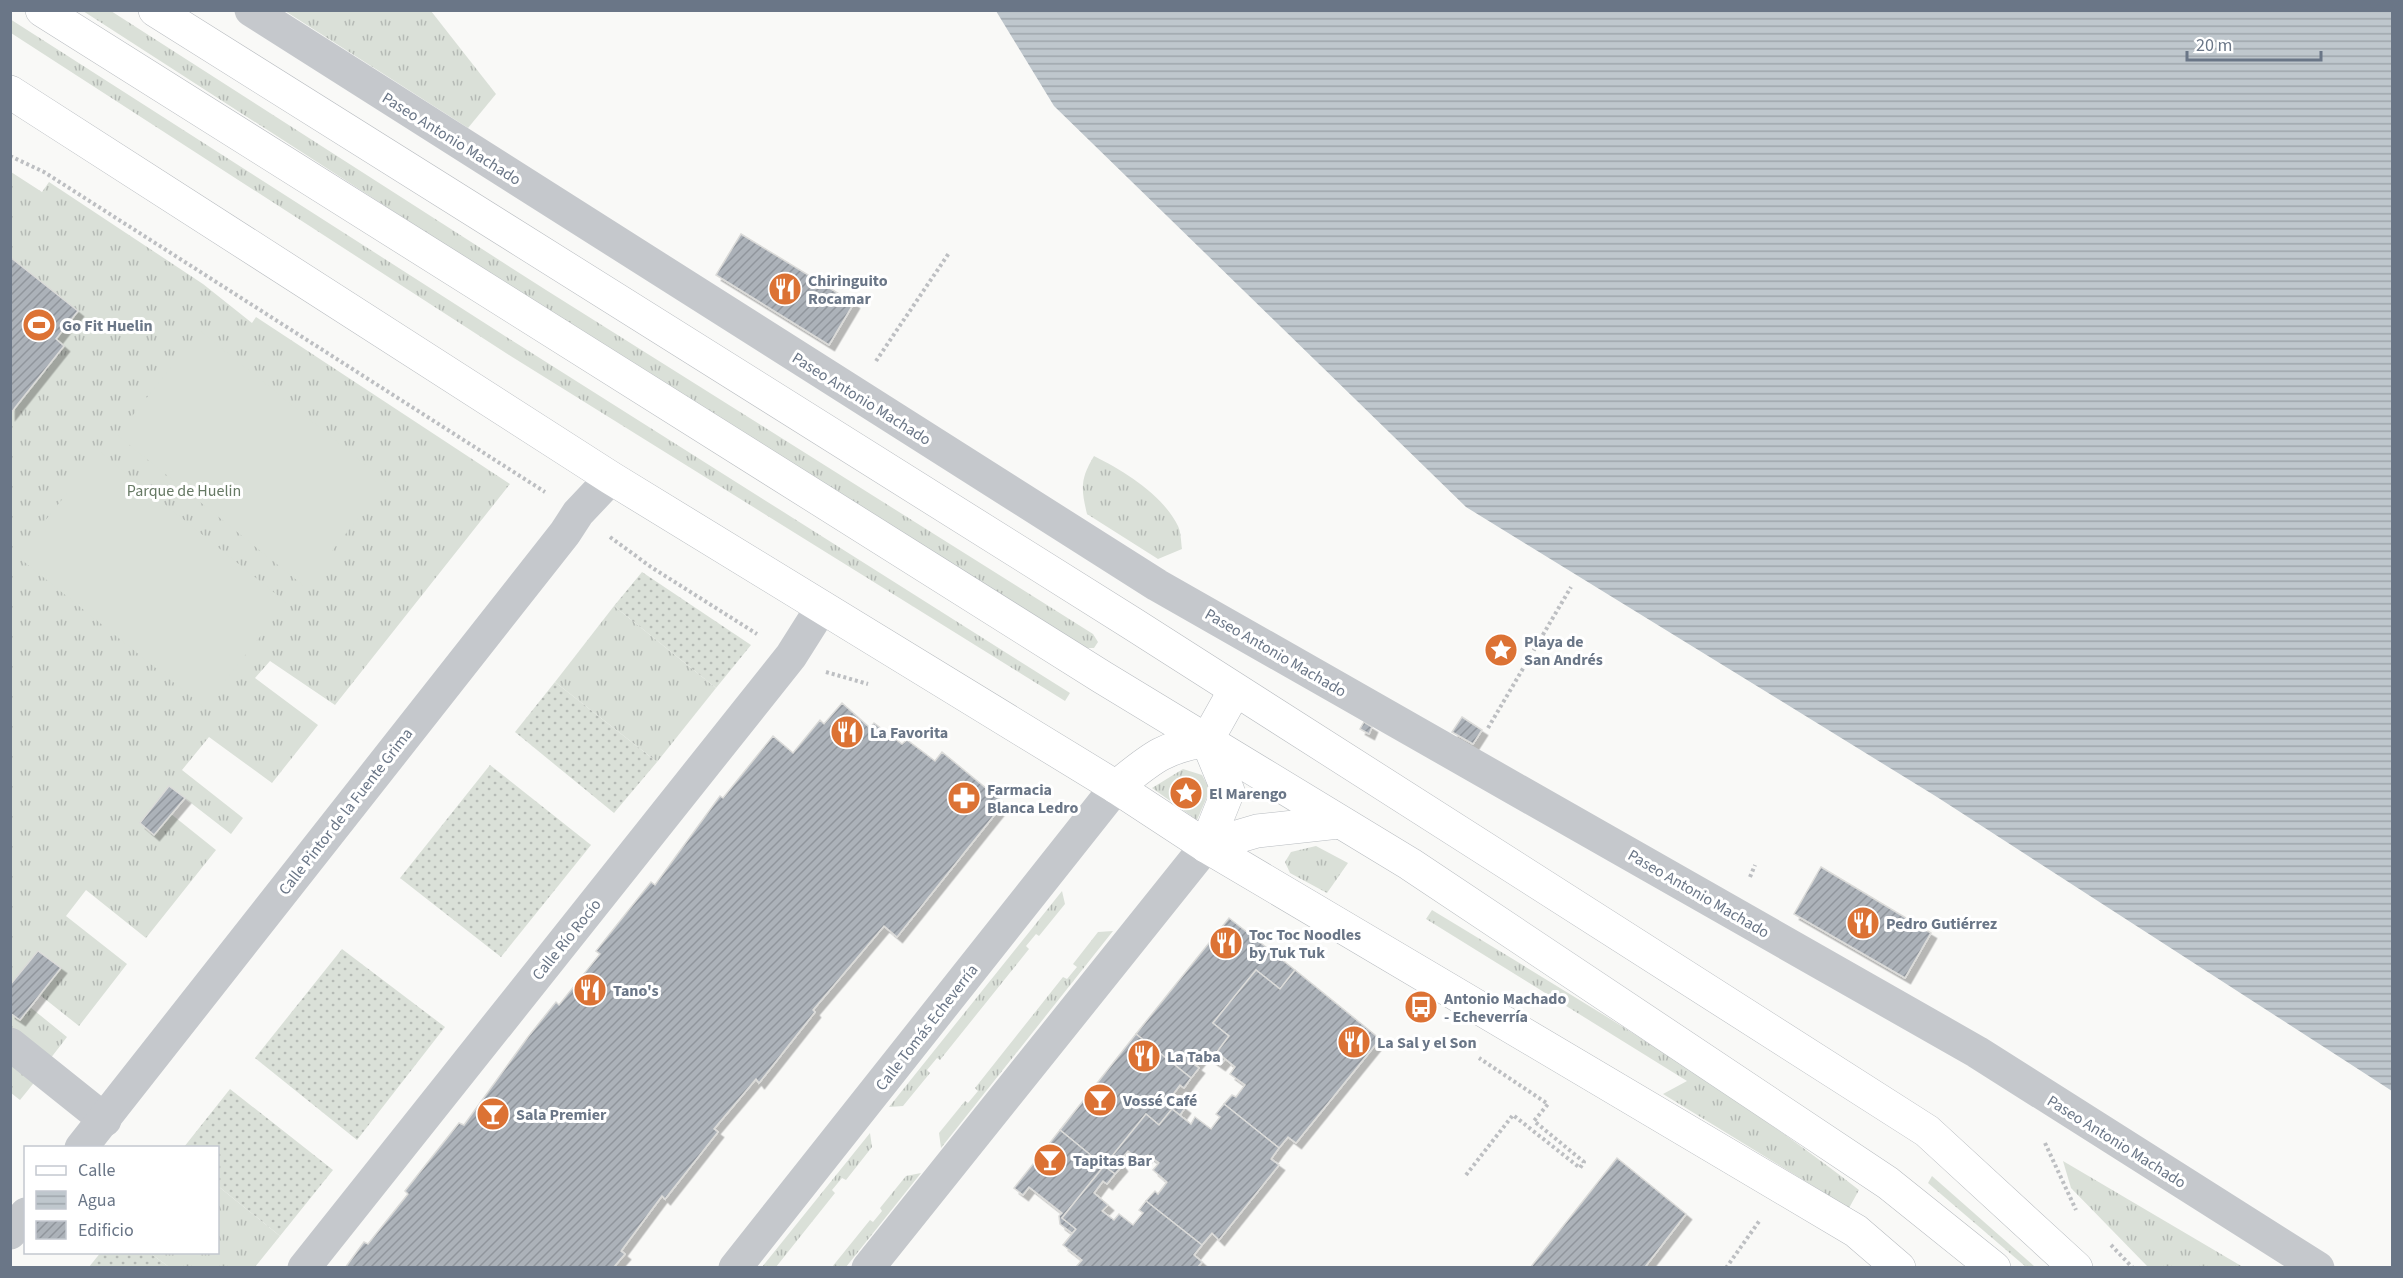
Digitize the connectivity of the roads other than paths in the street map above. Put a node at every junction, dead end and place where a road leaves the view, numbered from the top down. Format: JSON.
{"nodes":[{"id":1,"x":42,"y":10,"type":"edge"},
{"id":2,"x":155,"y":10,"type":"edge"},
{"id":3,"x":251,"y":10,"type":"edge"},
{"id":4,"x":10,"y":92,"type":"edge"},
{"id":5,"x":611,"y":478,"type":"junction"},
{"id":6,"x":822,"y":607,"type":"junction"},
{"id":7,"x":1235,"y":690,"type":"junction"},
{"id":8,"x":1207,"y":740,"type":"junction"},
{"id":9,"x":1116,"y":787,"type":"junction"},
{"id":10,"x":1339,"y":822,"type":"junction"},
{"id":11,"x":1206,"y":846,"type":"junction"},
{"id":12,"x":10,"y":1044,"type":"edge"},
{"id":13,"x":105,"y":1120,"type":"junction"},
{"id":14,"x":83,"y":1146,"type":"edge"},
{"id":15,"x":24,"y":1216,"type":"edge"},
{"id":16,"x":10,"y":1233,"type":"edge"},
{"id":17,"x":304,"y":1268,"type":"edge"},
{"id":18,"x":735,"y":1268,"type":"edge"},
{"id":19,"x":868,"y":1268,"type":"edge"},
{"id":20,"x":1899,"y":1268,"type":"edge"},
{"id":21,"x":1994,"y":1268,"type":"edge"},
{"id":22,"x":2076,"y":1268,"type":"edge"},
{"id":23,"x":2318,"y":1268,"type":"edge"}],
"edges":[{"from":1,"to":8,"type":"main road"},
{"from":2,"to":7,"type":"main road"},
{"from":3,"to":23,"type":"street","name":"Paseo Antonio Machado"},
{"from":4,"to":5,"type":"main road"},
{"from":5,"to":6,"type":"main road"},
{"from":5,"to":13,"type":"street","name":"Calle Pintor de la Fuente Grima"},
{"from":6,"to":9,"type":"main road"},
{"from":6,"to":17,"type":"street","name":"Calle Río Rocío"},
{"from":7,"to":8,"type":"main road"},
{"from":7,"to":22,"type":"main road"},
{"from":8,"to":9,"type":"main road"},
{"from":8,"to":10,"type":"main road"},
{"from":8,"to":11,"type":"main road"},
{"from":9,"to":11,"type":"main road"},
{"from":9,"to":18,"type":"street","name":"Calle Tomás Echeverría"},
{"from":10,"to":11,"type":"main road"},
{"from":10,"to":21,"type":"main road"},
{"from":11,"to":19,"type":"street"},
{"from":11,"to":20,"type":"main road"},
{"from":12,"to":13,"type":"street"},
{"from":13,"to":14,"type":"street","name":"Calle Pintor de la Fuente Grima"},
{"from":15,"to":16,"type":"street"}]}
